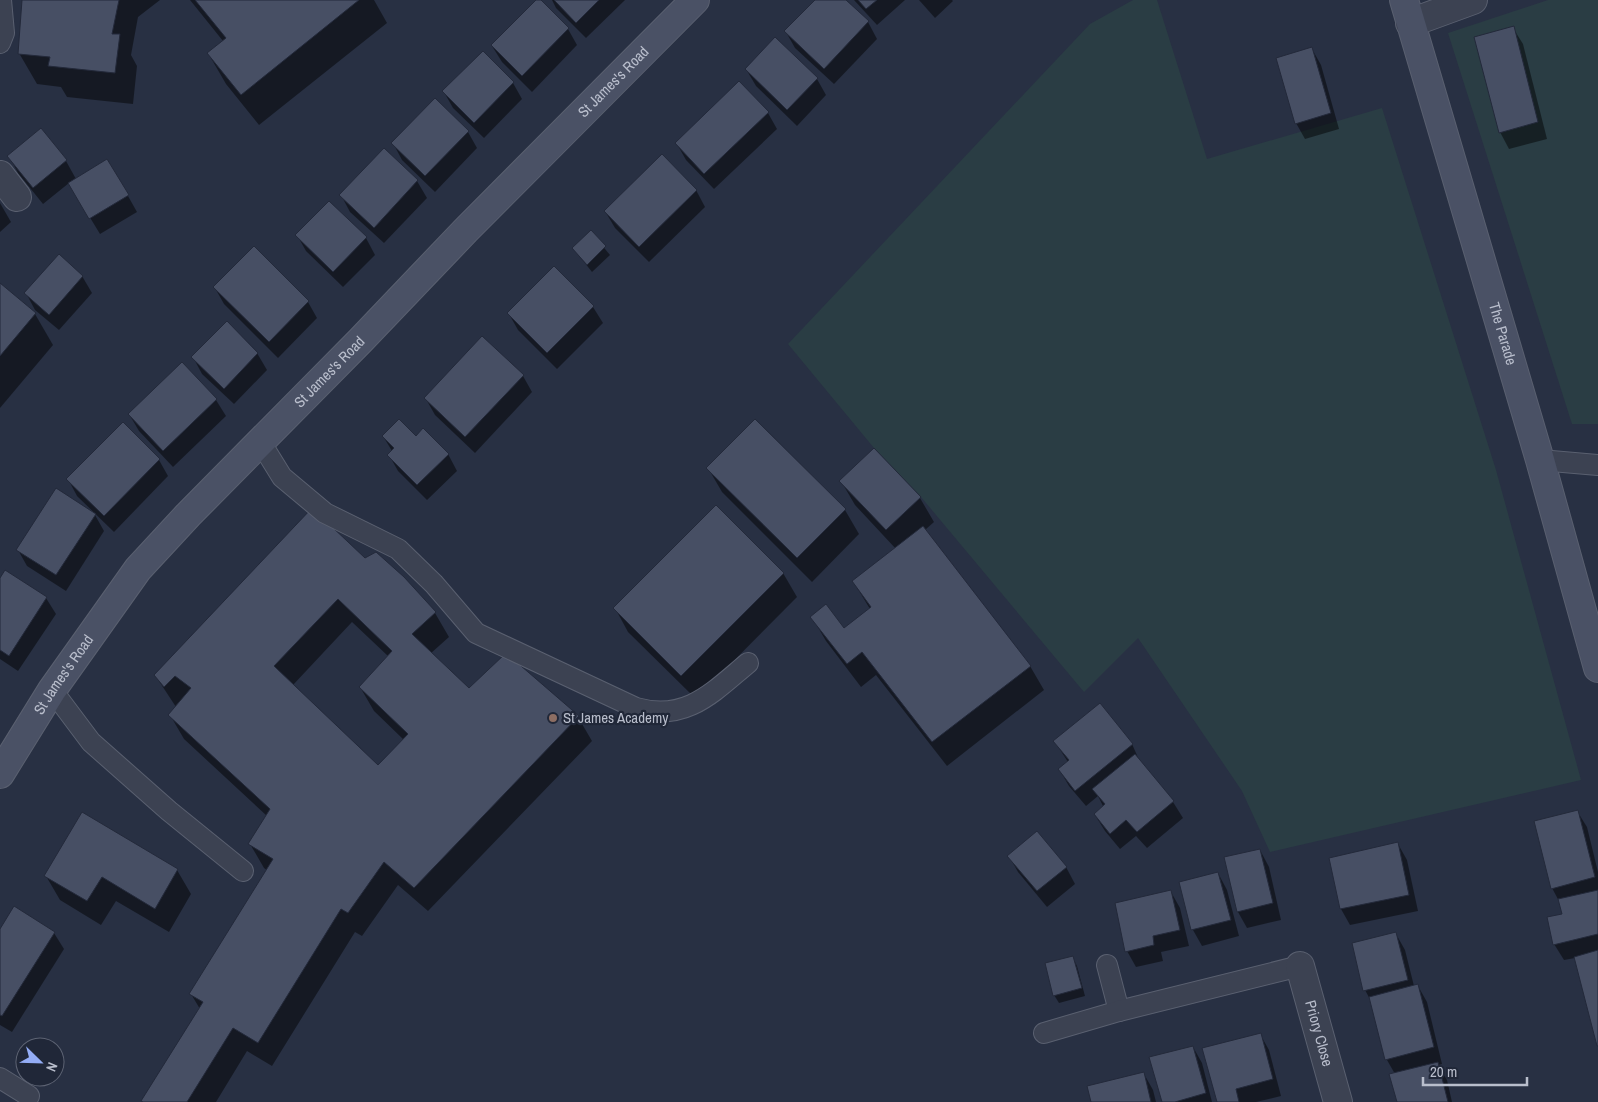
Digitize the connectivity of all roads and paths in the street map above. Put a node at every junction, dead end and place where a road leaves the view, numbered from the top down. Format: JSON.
{"nodes":[{"id":1,"x":1,"y":0,"type":"edge"},
{"id":2,"x":695,"y":0,"type":"edge"},
{"id":3,"x":1473,"y":0,"type":"edge"},
{"id":4,"x":1407,"y":12,"type":"edge"},
{"id":5,"x":0,"y":43,"type":"edge"},
{"id":6,"x":0,"y":175,"type":"edge"},
{"id":7,"x":17,"y":197,"type":"dead end"},
{"id":8,"x":261,"y":443,"type":"junction"},
{"id":9,"x":1540,"y":460,"type":"junction"},
{"id":10,"x":1598,"y":465,"type":"edge"},
{"id":11,"x":748,"y":663,"type":"dead end"},
{"id":12,"x":1598,"y":668,"type":"edge"},
{"id":13,"x":52,"y":690,"type":"junction"},
{"id":14,"x":0,"y":774,"type":"edge"},
{"id":15,"x":244,"y":871,"type":"dead end"},
{"id":16,"x":1107,"y":964,"type":"dead end"},
{"id":17,"x":1300,"y":966,"type":"joint"},
{"id":18,"x":1119,"y":1011,"type":"junction"},
{"id":19,"x":1044,"y":1033,"type":"dead end"},
{"id":20,"x":0,"y":1078,"type":"edge"},
{"id":21,"x":29,"y":1096,"type":"dead end"},
{"id":22,"x":1338,"y":1102,"type":"edge"}],
"edges":[{"from":1,"to":5,"type":"lane"},
{"from":2,"to":8,"type":"street","name":"St James's Road"},
{"from":3,"to":4,"type":"street"},
{"from":4,"to":9,"type":"street","name":"The Parade"},
{"from":6,"to":7,"type":"street"},
{"from":8,"to":11,"type":"lane"},
{"from":8,"to":13,"type":"street","name":"St James's Road"},
{"from":9,"to":10,"type":"lane"},
{"from":9,"to":12,"type":"street","name":"The Parade"},
{"from":13,"to":14,"type":"street","name":"St James's Road"},
{"from":13,"to":15,"type":"lane"},
{"from":16,"to":18,"type":"lane"},
{"from":17,"to":18,"type":"lane"},
{"from":17,"to":22,"type":"street","name":"Priory Close"},
{"from":18,"to":19,"type":"lane"},
{"from":20,"to":21,"type":"lane"}]}
